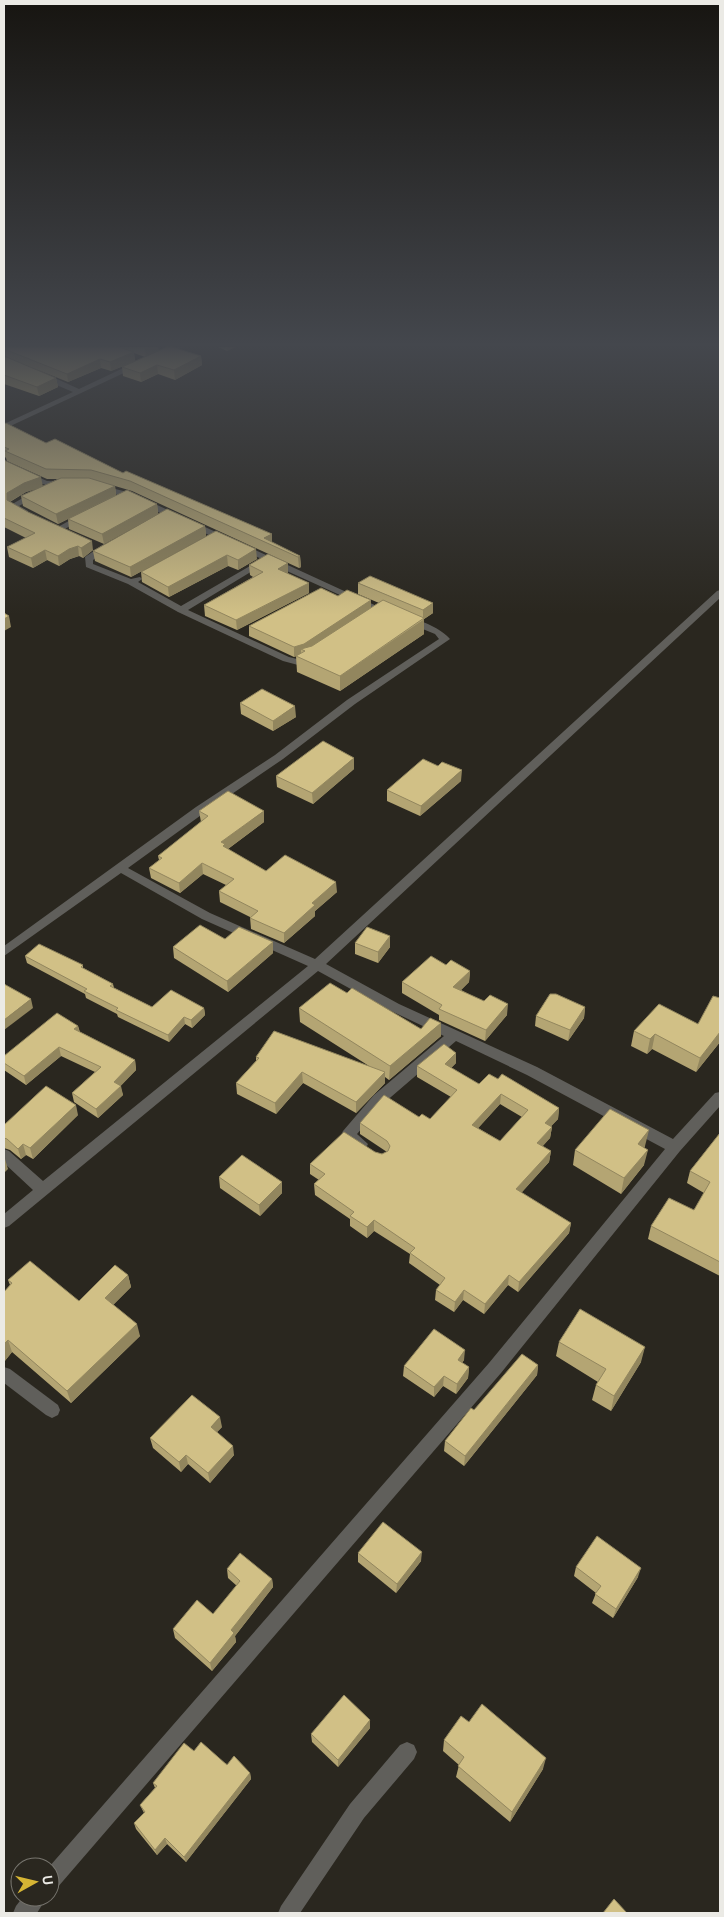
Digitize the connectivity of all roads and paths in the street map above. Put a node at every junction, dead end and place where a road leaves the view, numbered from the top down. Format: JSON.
{"nodes":[{"id":1,"x":4,"y":464,"type":"edge"},
{"id":2,"x":92,"y":484,"type":"edge"},
{"id":3,"x":13,"y":506,"type":"junction"},
{"id":4,"x":4,"y":510,"type":"edge"},
{"id":5,"x":93,"y":512,"type":"edge"},
{"id":6,"x":33,"y":518,"type":"edge"},
{"id":7,"x":67,"y":533,"type":"edge"},
{"id":8,"x":118,"y":540,"type":"edge"},
{"id":9,"x":268,"y":559,"type":"junction"},
{"id":10,"x":145,"y":575,"type":"edge"},
{"id":11,"x":131,"y":582,"type":"junction"},
{"id":12,"x":720,"y":593,"type":"edge"},
{"id":13,"x":181,"y":610,"type":"junction"},
{"id":14,"x":324,"y":648,"type":"edge"},
{"id":15,"x":120,"y":868,"type":"junction"},
{"id":16,"x":4,"y":952,"type":"edge"},
{"id":17,"x":317,"y":965,"type":"junction"},
{"id":18,"x":454,"y":1035,"type":"junction"},
{"id":19,"x":720,"y":1097,"type":"edge"},
{"id":20,"x":675,"y":1148,"type":"junction"},
{"id":21,"x":373,"y":1151,"type":"edge"},
{"id":22,"x":4,"y":1155,"type":"edge"},
{"id":23,"x":43,"y":1190,"type":"junction"},
{"id":24,"x":4,"y":1222,"type":"edge"},
{"id":25,"x":4,"y":1374,"type":"edge"},
{"id":26,"x":52,"y":1410,"type":"dead end"},
{"id":27,"x":407,"y":1752,"type":"dead end"},
{"id":28,"x":60,"y":1869,"type":"edge"},
{"id":29,"x":288,"y":1913,"type":"edge"}],
"edges":[{"from":1,"to":3,"type":"street"},
{"from":2,"to":9,"type":"street"},
{"from":3,"to":4,"type":"street"},
{"from":3,"to":6,"type":"street"},
{"from":5,"to":7,"type":"street"},
{"from":8,"to":11,"type":"street"},
{"from":9,"to":13,"type":"street"},
{"from":9,"to":15,"type":"street"},
{"from":10,"to":11,"type":"street"},
{"from":11,"to":13,"type":"street"},
{"from":12,"to":17,"type":"street"},
{"from":13,"to":14,"type":"street"},
{"from":15,"to":16,"type":"street"},
{"from":15,"to":17,"type":"street"},
{"from":17,"to":18,"type":"street"},
{"from":17,"to":23,"type":"street"},
{"from":18,"to":20,"type":"street"},
{"from":18,"to":21,"type":"street"},
{"from":19,"to":20,"type":"street"},
{"from":20,"to":28,"type":"street"},
{"from":22,"to":23,"type":"street"},
{"from":23,"to":24,"type":"street"},
{"from":25,"to":26,"type":"street"},
{"from":27,"to":29,"type":"street"}]}
